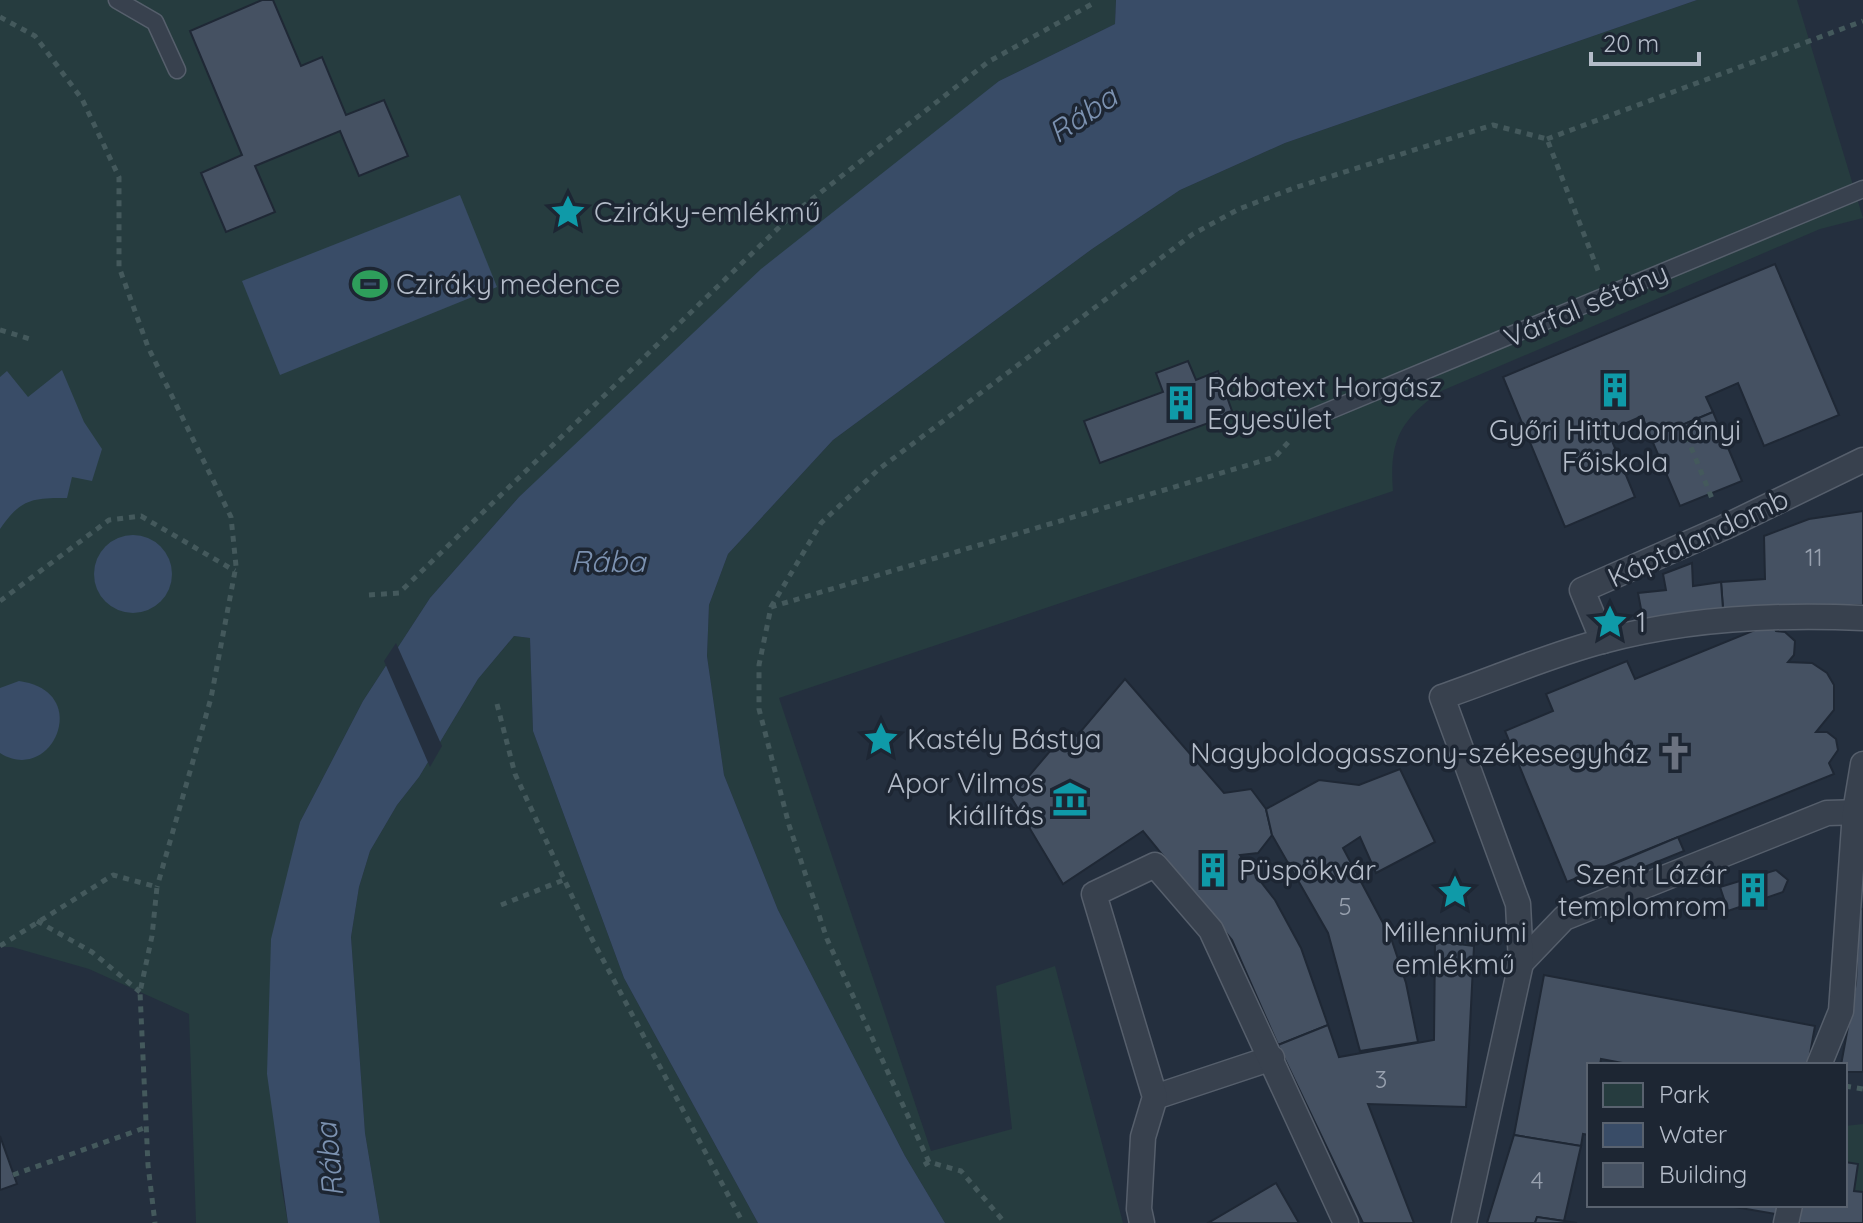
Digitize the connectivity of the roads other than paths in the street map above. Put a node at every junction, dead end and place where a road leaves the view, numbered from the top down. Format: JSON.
{"nodes":[{"id":1,"x":117,"y":0,"type":"edge"},
{"id":2,"x":177,"y":70,"type":"dead end"},
{"id":3,"x":1863,"y":189,"type":"edge"},
{"id":4,"x":1309,"y":419,"type":"road end"},
{"id":5,"x":1863,"y":460,"type":"edge"},
{"id":6,"x":1863,"y":618,"type":"edge"},
{"id":7,"x":1603,"y":641,"type":"junction"},
{"id":8,"x":1863,"y":764,"type":"edge"},
{"id":9,"x":1859,"y":812,"type":"edge"},
{"id":10,"x":1521,"y":963,"type":"junction"},
{"id":11,"x":1272,"y":1058,"type":"junction"},
{"id":12,"x":1820,"y":1063,"type":"edge"},
{"id":13,"x":1155,"y":1097,"type":"junction"},
{"id":14,"x":1142,"y":1223,"type":"edge"},
{"id":15,"x":1346,"y":1223,"type":"edge"},
{"id":16,"x":1464,"y":1223,"type":"edge"}],
"edges":[{"from":1,"to":2,"type":"lane"},
{"from":3,"to":4,"type":"lane","name":"Várfal sétány"},
{"from":5,"to":7,"type":"street","name":"Káptalandomb"},
{"from":6,"to":7,"type":"street"},
{"from":7,"to":10,"type":"street"},
{"from":8,"to":9,"type":"street"},
{"from":9,"to":10,"type":"street"},
{"from":9,"to":12,"type":"street"},
{"from":10,"to":16,"type":"street"},
{"from":11,"to":13,"type":"street"},
{"from":11,"to":13,"type":"street"},
{"from":11,"to":15,"type":"street"},
{"from":13,"to":14,"type":"street"}]}
